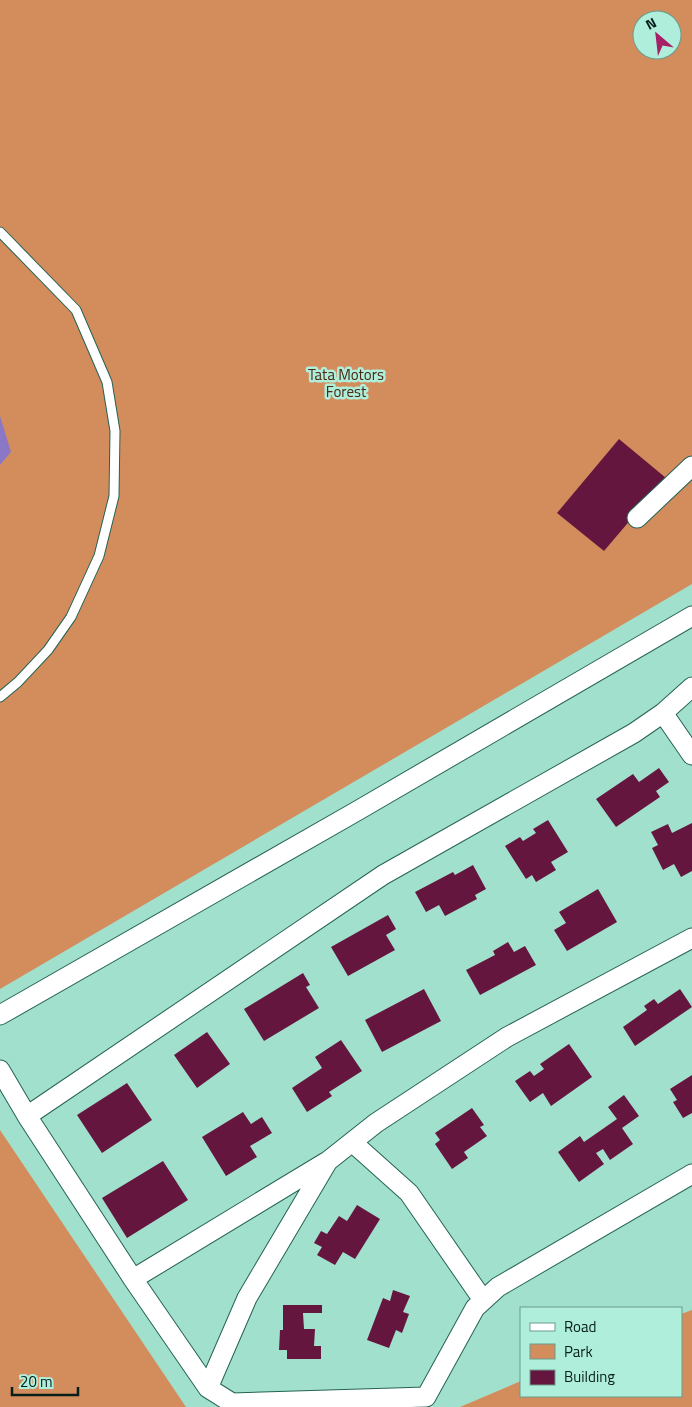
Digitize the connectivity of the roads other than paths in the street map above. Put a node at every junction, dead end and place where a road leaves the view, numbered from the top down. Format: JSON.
{"nodes":[{"id":1,"x":0,"y":232,"type":"edge"},
{"id":2,"x":692,"y":466,"type":"edge"},
{"id":3,"x":637,"y":518,"type":"dead end"},
{"id":4,"x":692,"y":616,"type":"edge"},
{"id":5,"x":692,"y":687,"type":"edge"},
{"id":6,"x":0,"y":696,"type":"edge"},
{"id":7,"x":663,"y":713,"type":"junction"},
{"id":8,"x":692,"y":755,"type":"edge"},
{"id":9,"x":692,"y":938,"type":"edge"},
{"id":10,"x":0,"y":1015,"type":"edge"},
{"id":11,"x":0,"y":1070,"type":"edge"},
{"id":12,"x":26,"y":1116,"type":"junction"},
{"id":13,"x":352,"y":1142,"type":"junction"},
{"id":14,"x":328,"y":1161,"type":"junction"},
{"id":15,"x":692,"y":1174,"type":"edge"},
{"id":16,"x":133,"y":1279,"type":"junction"},
{"id":17,"x":483,"y":1300,"type":"junction"},
{"id":18,"x":208,"y":1388,"type":"junction"}],
"edges":[{"from":1,"to":6,"type":"lane"},
{"from":2,"to":3,"type":"street"},
{"from":4,"to":10,"type":"street"},
{"from":5,"to":7,"type":"street"},
{"from":7,"to":8,"type":"street"},
{"from":7,"to":12,"type":"street"},
{"from":9,"to":13,"type":"street"},
{"from":11,"to":12,"type":"street"},
{"from":12,"to":16,"type":"street"},
{"from":13,"to":14,"type":"street"},
{"from":13,"to":17,"type":"street"},
{"from":14,"to":16,"type":"street"},
{"from":14,"to":18,"type":"street"},
{"from":15,"to":17,"type":"street"},
{"from":16,"to":18,"type":"street"},
{"from":17,"to":18,"type":"street"}]}
